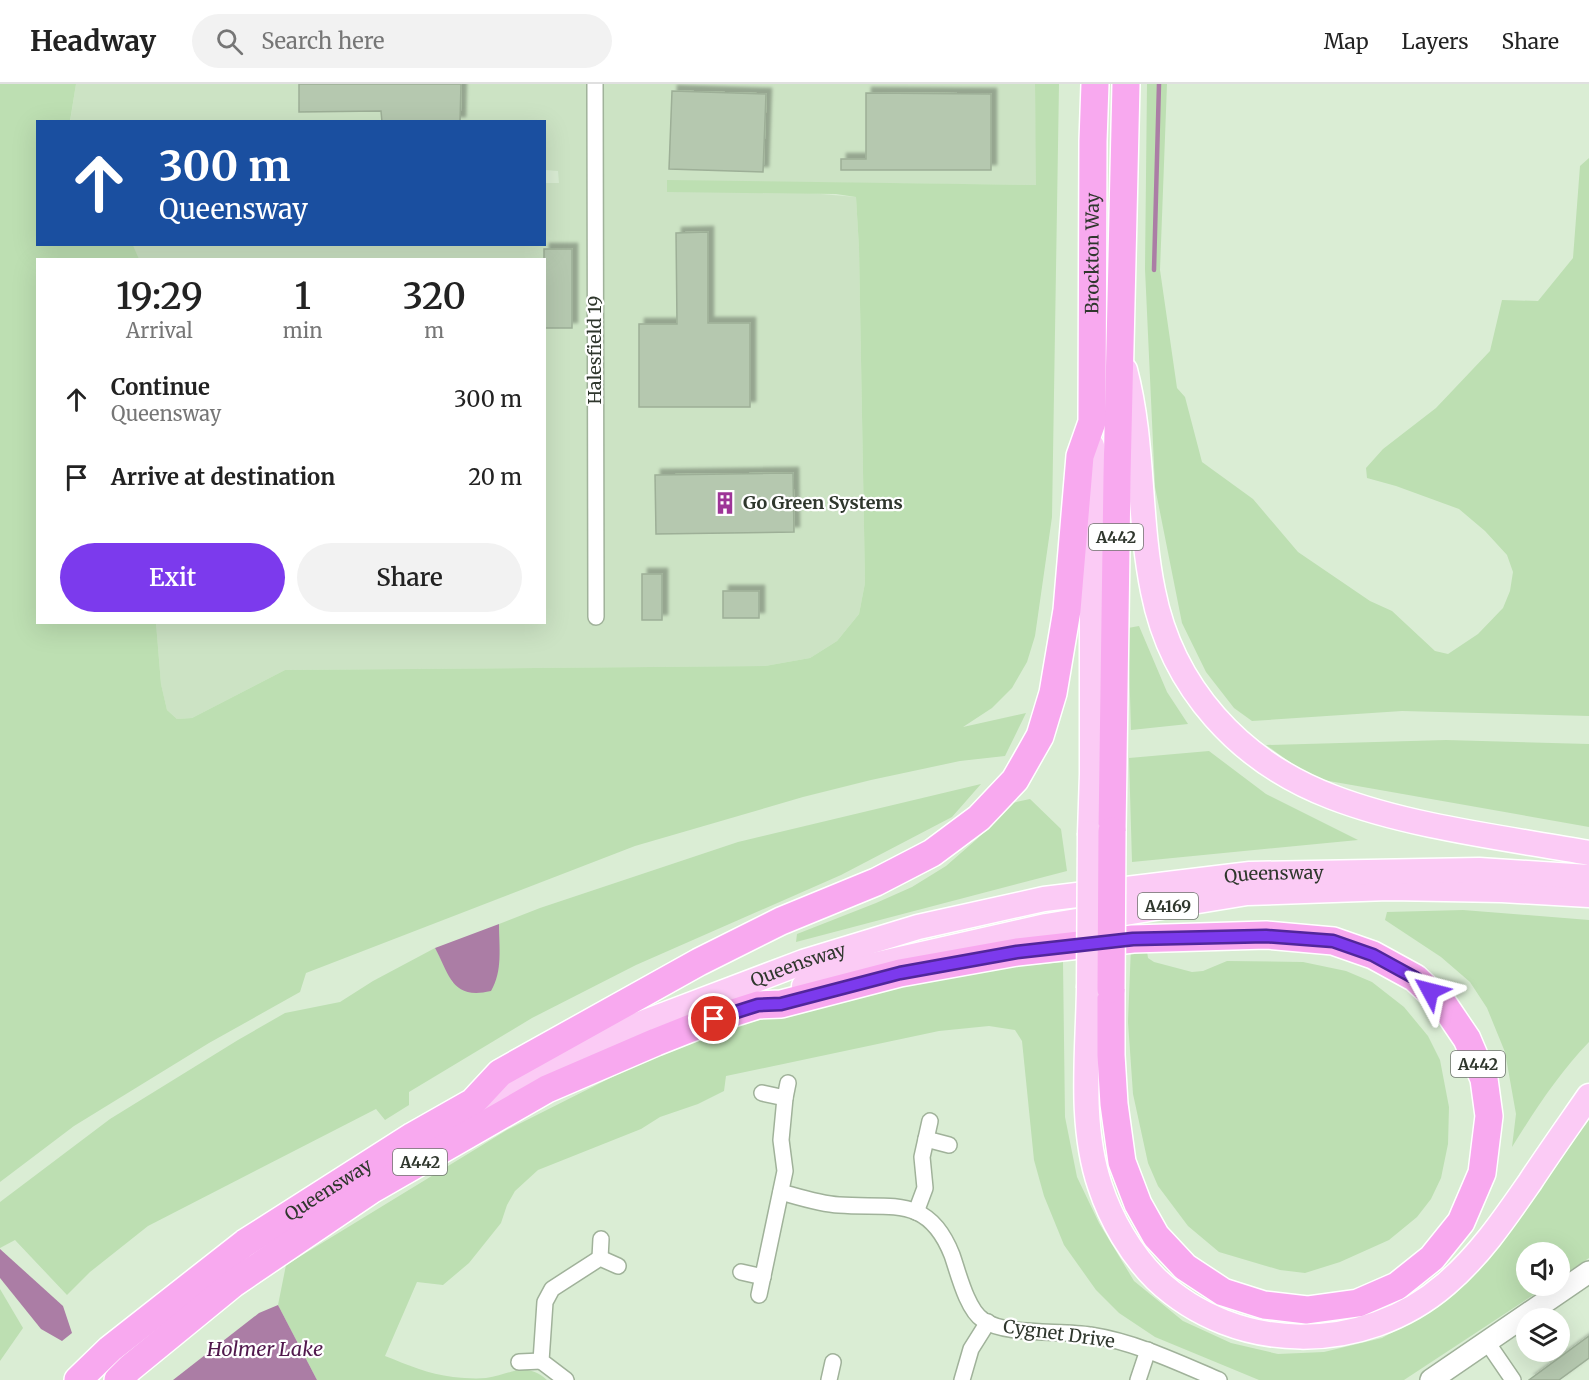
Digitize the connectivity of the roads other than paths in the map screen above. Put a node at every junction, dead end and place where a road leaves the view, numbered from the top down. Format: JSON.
{"nodes":[{"id":1,"x":595,"y":84,"type":"edge"},
{"id":2,"x":1086,"y":84,"type":"edge"},
{"id":3,"x":1095,"y":84,"type":"edge"},
{"id":4,"x":1127,"y":89,"type":"edge"},
{"id":5,"x":1093,"y":141,"type":"junction"},
{"id":6,"x":1120,"y":353,"type":"junction"},
{"id":7,"x":1092,"y":422,"type":"junction"},
{"id":8,"x":596,"y":617,"type":"dead end"},
{"id":9,"x":1103,"y":722,"type":"junction"},
{"id":10,"x":1589,"y":853,"type":"edge"},
{"id":11,"x":1589,"y":877,"type":"edge"},
{"id":12,"x":1589,"y":895,"type":"edge"},
{"id":13,"x":1100,"y":988,"type":"junction"},
{"id":14,"x":758,"y":1005,"type":"junction"},
{"id":15,"x":762,"y":1093,"type":"dead end"},
{"id":16,"x":1589,"y":1096,"type":"edge"},
{"id":17,"x":473,"y":1102,"type":"junction"},
{"id":18,"x":930,"y":1121,"type":"dead end"},
{"id":19,"x":926,"y":1139,"type":"junction"},
{"id":20,"x":949,"y":1145,"type":"dead end"},
{"id":21,"x":781,"y":1192,"type":"junction"},
{"id":22,"x":916,"y":1212,"type":"junction"},
{"id":23,"x":601,"y":1239,"type":"dead end"},
{"id":24,"x":600,"y":1258,"type":"junction"},
{"id":25,"x":618,"y":1266,"type":"dead end"},
{"id":26,"x":741,"y":1272,"type":"dead end"},
{"id":27,"x":1589,"y":1272,"type":"edge"},
{"id":28,"x":763,"y":1277,"type":"junction"},
{"id":29,"x":759,"y":1295,"type":"dead end"},
{"id":30,"x":988,"y":1322,"type":"junction"},
{"id":31,"x":1487,"y":1342,"type":"junction"},
{"id":32,"x":1148,"y":1350,"type":"junction"},
{"id":33,"x":541,"y":1361,"type":"junction"},
{"id":34,"x":519,"y":1362,"type":"dead end"},
{"id":35,"x":833,"y":1362,"type":"dead end"},
{"id":36,"x":832,"y":1379,"type":"edge"},
{"id":37,"x":78,"y":1380,"type":"edge"},
{"id":38,"x":118,"y":1380,"type":"edge"},
{"id":39,"x":566,"y":1380,"type":"edge"},
{"id":40,"x":962,"y":1380,"type":"edge"},
{"id":41,"x":1138,"y":1380,"type":"edge"},
{"id":42,"x":1219,"y":1380,"type":"edge"},
{"id":43,"x":1431,"y":1380,"type":"edge"},
{"id":44,"x":1513,"y":1380,"type":"edge"}],
"edges":[{"from":1,"to":8,"type":"street","name":"Halesfield 19"},
{"from":2,"to":5,"type":"highway","number":"A442"},
{"from":3,"to":5,"type":"highway","name":"Brockton Way","number":"A442"},
{"from":4,"to":6,"type":"highway","name":"Brockton Way","number":"A442"},
{"from":5,"to":7,"type":"highway","name":"Brockton Way","number":"A442"},
{"from":6,"to":9,"type":"highway","number":"A442"},
{"from":6,"to":10,"type":"main road"},
{"from":7,"to":9,"type":"main road"},
{"from":7,"to":17,"type":"highway","number":"A442"},
{"from":9,"to":13,"type":"highway","number":"A442","bridge":true},
{"from":11,"to":17,"type":"main road","name":"Queensway","number":"A4169"},
{"from":12,"to":14,"type":"main road","name":"Queensway","number":"A4169"},
{"from":13,"to":14,"type":"highway","number":"A442"},
{"from":13,"to":16,"type":"main road"},
{"from":14,"to":38,"type":"highway","name":"Queensway","number":"A442"},
{"from":15,"to":21,"type":"street"},
{"from":17,"to":37,"type":"highway","name":"Queensway","number":"A442"},
{"from":18,"to":19,"type":"street"},
{"from":19,"to":20,"type":"street"},
{"from":19,"to":22,"type":"street"},
{"from":21,"to":22,"type":"street","name":"Cygnet Drive"},
{"from":21,"to":28,"type":"street"},
{"from":22,"to":30,"type":"street","name":"Cygnet Drive"},
{"from":23,"to":24,"type":"street"},
{"from":24,"to":25,"type":"street"},
{"from":24,"to":33,"type":"street"},
{"from":26,"to":28,"type":"street"},
{"from":27,"to":31,"type":"street"},
{"from":28,"to":29,"type":"street"},
{"from":30,"to":32,"type":"street","name":"Cygnet Drive"},
{"from":30,"to":40,"type":"street"},
{"from":31,"to":43,"type":"street"},
{"from":31,"to":44,"type":"street"},
{"from":32,"to":41,"type":"street"},
{"from":32,"to":42,"type":"street","name":"Cygnet Drive"},
{"from":33,"to":34,"type":"street"},
{"from":33,"to":39,"type":"street"},
{"from":35,"to":36,"type":"street"}]}
